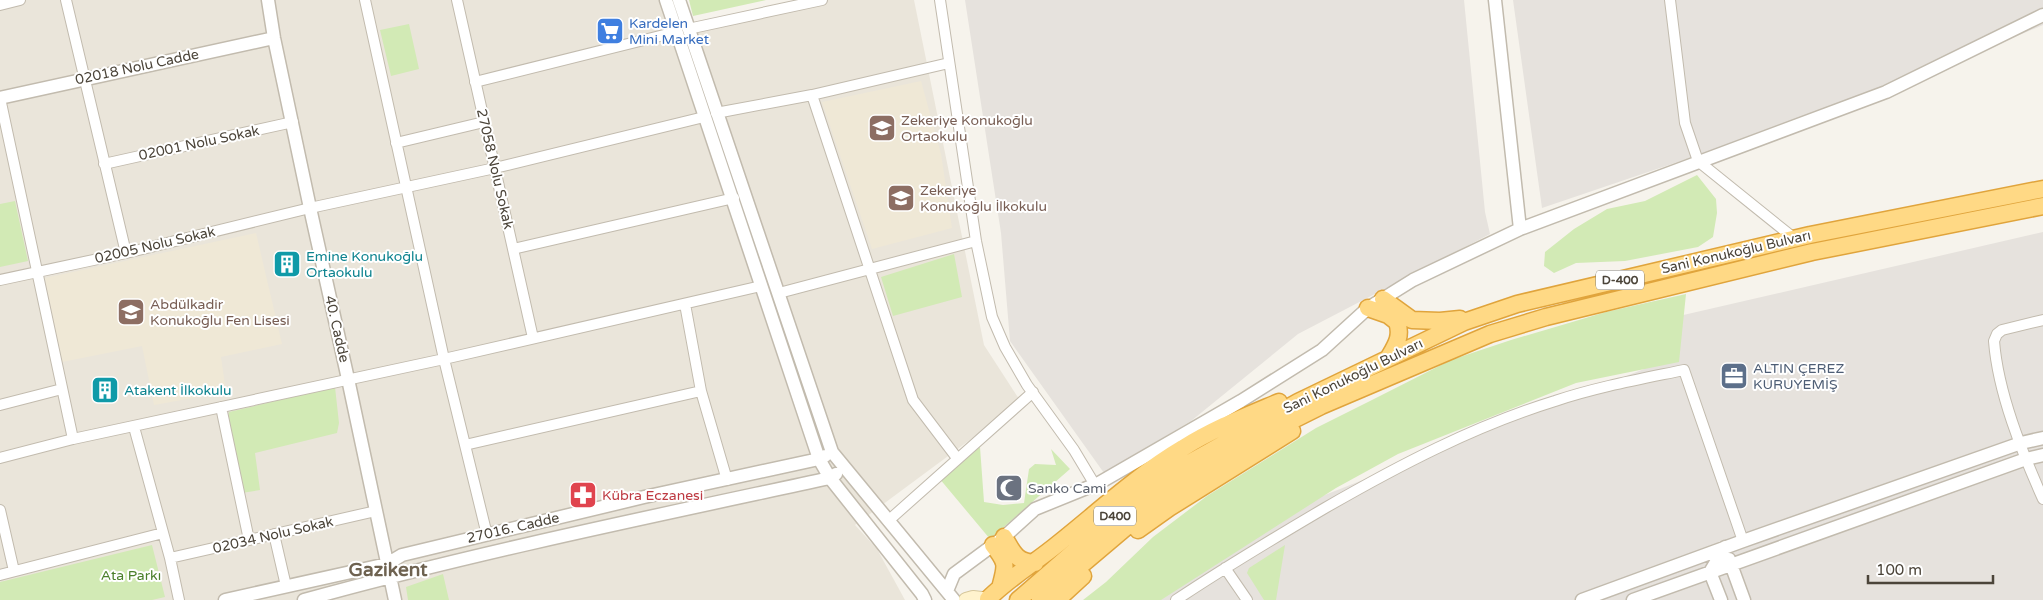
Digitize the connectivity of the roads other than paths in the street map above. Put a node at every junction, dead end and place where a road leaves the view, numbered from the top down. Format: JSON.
{"nodes":[{"id":1,"x":20,"y":0,"type":"edge"},
{"id":2,"x":66,"y":0,"type":"edge"},
{"id":3,"x":268,"y":0,"type":"edge"},
{"id":4,"x":365,"y":0,"type":"edge"},
{"id":5,"x":457,"y":0,"type":"edge"},
{"id":6,"x":666,"y":0,"type":"edge"},
{"id":7,"x":679,"y":0,"type":"edge"},
{"id":8,"x":822,"y":0,"type":"edge"},
{"id":9,"x":940,"y":0,"type":"edge"},
{"id":10,"x":1495,"y":0,"type":"edge"},
{"id":11,"x":1670,"y":0,"type":"edge"},
{"id":12,"x":0,"y":5,"type":"edge"},
{"id":13,"x":2043,"y":15,"type":"edge"},
{"id":14,"x":682,"y":31,"type":"junction"},
{"id":15,"x":274,"y":38,"type":"junction"},
{"id":16,"x":949,"y":63,"type":"junction"},
{"id":17,"x":83,"y":79,"type":"junction"},
{"id":18,"x":475,"y":82,"type":"junction"},
{"id":19,"x":812,"y":95,"type":"junction"},
{"id":20,"x":0,"y":98,"type":"edge"},
{"id":21,"x":710,"y":115,"type":"junction"},
{"id":22,"x":293,"y":122,"type":"junction"},
{"id":23,"x":484,"y":122,"type":"junction"},
{"id":24,"x":396,"y":143,"type":"junction"},
{"id":25,"x":1698,"y":161,"type":"junction"},
{"id":26,"x":104,"y":164,"type":"junction"},
{"id":27,"x":494,"y":168,"type":"junction"},
{"id":28,"x":406,"y":188,"type":"junction"},
{"id":29,"x":2043,"y":189,"type":"edge"},
{"id":30,"x":734,"y":198,"type":"junction"},
{"id":31,"x":2043,"y":206,"type":"edge"},
{"id":32,"x":310,"y":208,"type":"junction"},
{"id":33,"x":1520,"y":229,"type":"junction"},
{"id":34,"x":1795,"y":239,"type":"junction"},
{"id":35,"x":976,"y":241,"type":"junction"},
{"id":36,"x":513,"y":248,"type":"junction"},
{"id":37,"x":126,"y":253,"type":"junction"},
{"id":38,"x":869,"y":269,"type":"junction"},
{"id":39,"x":37,"y":273,"type":"junction"},
{"id":40,"x":0,"y":280,"type":"edge"},
{"id":41,"x":762,"y":286,"type":"junction"},
{"id":42,"x":778,"y":293,"type":"junction"},
{"id":43,"x":1383,"y":299,"type":"junction"},
{"id":44,"x":685,"y":304,"type":"junction"},
{"id":45,"x":1368,"y":308,"type":"junction"},
{"id":46,"x":1477,"y":317,"type":"junction"},
{"id":47,"x":2043,"y":320,"type":"edge"},
{"id":48,"x":533,"y":338,"type":"junction"},
{"id":49,"x":444,"y":359,"type":"junction"},
{"id":50,"x":1382,"y":360,"type":"junction"},
{"id":51,"x":348,"y":379,"type":"junction"},
{"id":52,"x":1374,"y":383,"type":"junction"},
{"id":53,"x":62,"y":389,"type":"junction"},
{"id":54,"x":702,"y":391,"type":"junction"},
{"id":55,"x":1033,"y":392,"type":"junction"},
{"id":56,"x":0,"y":405,"type":"edge"},
{"id":57,"x":221,"y":407,"type":"junction"},
{"id":58,"x":134,"y":427,"type":"junction"},
{"id":59,"x":2043,"y":438,"type":"edge"},
{"id":60,"x":73,"y":439,"type":"junction"},
{"id":61,"x":2021,"y":443,"type":"junction"},
{"id":62,"x":465,"y":445,"type":"junction"},
{"id":63,"x":1225,"y":449,"type":"junction"},
{"id":64,"x":832,"y":452,"type":"junction"},
{"id":65,"x":2043,"y":455,"type":"edge"},
{"id":66,"x":0,"y":458,"type":"edge"},
{"id":67,"x":957,"y":458,"type":"junction"},
{"id":68,"x":2026,"y":459,"type":"junction"},
{"id":69,"x":819,"y":460,"type":"junction"},
{"id":70,"x":844,"y":469,"type":"junction"},
{"id":71,"x":830,"y":478,"type":"junction"},
{"id":72,"x":727,"y":480,"type":"junction"},
{"id":73,"x":1095,"y":485,"type":"junction"},
{"id":74,"x":2043,"y":499,"type":"edge"},
{"id":75,"x":0,"y":510,"type":"edge"},
{"id":76,"x":376,"y":511,"type":"junction"},
{"id":77,"x":888,"y":521,"type":"junction"},
{"id":78,"x":163,"y":533,"type":"junction"},
{"id":79,"x":274,"y":534,"type":"junction"},
{"id":80,"x":487,"y":535,"type":"junction"},
{"id":81,"x":249,"y":540,"type":"junction"},
{"id":82,"x":998,"y":541,"type":"junction"},
{"id":83,"x":1742,"y":541,"type":"junction"},
{"id":84,"x":1724,"y":547,"type":"junction"},
{"id":85,"x":170,"y":558,"type":"junction"},
{"id":86,"x":1035,"y":563,"type":"junction"},
{"id":87,"x":1732,"y":565,"type":"junction"},
{"id":88,"x":1226,"y":568,"type":"junction"},
{"id":89,"x":388,"y":570,"type":"junction"},
{"id":90,"x":14,"y":571,"type":"junction"},
{"id":91,"x":1710,"y":572,"type":"junction"},
{"id":92,"x":0,"y":574,"type":"edge"},
{"id":93,"x":286,"y":586,"type":"junction"},
{"id":94,"x":950,"y":596,"type":"edge"},
{"id":95,"x":992,"y":596,"type":"edge"},
{"id":96,"x":922,"y":598,"type":"edge"},
{"id":97,"x":178,"y":600,"type":"edge"},
{"id":98,"x":225,"y":600,"type":"edge"},
{"id":99,"x":304,"y":600,"type":"edge"},
{"id":100,"x":395,"y":600,"type":"edge"},
{"id":101,"x":966,"y":600,"type":"edge"},
{"id":102,"x":1018,"y":600,"type":"edge"},
{"id":103,"x":1040,"y":600,"type":"edge"},
{"id":104,"x":1057,"y":600,"type":"edge"},
{"id":105,"x":1176,"y":600,"type":"edge"},
{"id":106,"x":1247,"y":600,"type":"edge"},
{"id":107,"x":1582,"y":600,"type":"edge"},
{"id":108,"x":1633,"y":600,"type":"edge"},
{"id":109,"x":1721,"y":600,"type":"edge"},
{"id":110,"x":1744,"y":600,"type":"edge"}],
"edges":[{"from":1,"to":12,"type":"street"},
{"from":2,"to":17,"type":"street"},
{"from":3,"to":15,"type":"street","name":"40. Cadde"},
{"from":4,"to":24,"type":"street"},
{"from":5,"to":18,"type":"street","name":"27058 Nolu Sokak"},
{"from":6,"to":14,"type":"street"},
{"from":7,"to":14,"type":"street"},
{"from":8,"to":14,"type":"street"},
{"from":9,"to":16,"type":"street"},
{"from":10,"to":33,"type":"street"},
{"from":11,"to":25,"type":"street"},
{"from":13,"to":25,"type":"street"},
{"from":14,"to":18,"type":"street"},
{"from":14,"to":21,"type":"street"},
{"from":15,"to":17,"type":"street","name":"02018 Nolu Cadde"},
{"from":15,"to":22,"type":"street","name":"40. Cadde"},
{"from":16,"to":19,"type":"street","name":"02005 Nolu Sokak"},
{"from":16,"to":35,"type":"street"},
{"from":17,"to":20,"type":"street","name":"02018 Nolu Cadde"},
{"from":17,"to":26,"type":"street"},
{"from":18,"to":23,"type":"street","name":"27058 Nolu Sokak"},
{"from":19,"to":21,"type":"street","name":"02005 Nolu Sokak"},
{"from":19,"to":38,"type":"street"},
{"from":20,"to":39,"type":"street"},
{"from":21,"to":27,"type":"street","name":"02005 Nolu Sokak"},
{"from":21,"to":30,"type":"street"},
{"from":21,"to":42,"type":"street"},
{"from":22,"to":26,"type":"street","name":"02001 Nolu Sokak"},
{"from":22,"to":32,"type":"street","name":"40. Cadde"},
{"from":23,"to":24,"type":"street"},
{"from":23,"to":27,"type":"street","name":"27058 Nolu Sokak"},
{"from":24,"to":28,"type":"street"},
{"from":25,"to":33,"type":"street"},
{"from":25,"to":34,"type":"street"},
{"from":26,"to":37,"type":"street"},
{"from":27,"to":28,"type":"street","name":"02005 Nolu Sokak"},
{"from":27,"to":36,"type":"street","name":"27058 Nolu Sokak"},
{"from":28,"to":32,"type":"street","name":"02005 Nolu Sokak"},
{"from":28,"to":49,"type":"street"},
{"from":29,"to":34,"type":"highway","name":"Sani Konukoğlu Bulvarı","number":"D-400"},
{"from":30,"to":36,"type":"street"},
{"from":30,"to":41,"type":"street"},
{"from":31,"to":52,"type":"highway","name":"Sani Konukoğlu Bulvarı","number":"D-400"},
{"from":32,"to":37,"type":"street","name":"02005 Nolu Sokak"},
{"from":32,"to":51,"type":"street","name":"40. Cadde"},
{"from":33,"to":43,"type":"street"},
{"from":34,"to":46,"type":"highway","name":"Sani Konukoğlu Bulvarı","number":"D-400"},
{"from":35,"to":38,"type":"street"},
{"from":35,"to":55,"type":"street"},
{"from":36,"to":48,"type":"street","name":"27058 Nolu Sokak"},
{"from":37,"to":39,"type":"street","name":"02005 Nolu Sokak"},
{"from":38,"to":42,"type":"street"},
{"from":38,"to":67,"type":"street"},
{"from":39,"to":40,"type":"street","name":"02005 Nolu Sokak"},
{"from":39,"to":53,"type":"street"},
{"from":41,"to":44,"type":"street"},
{"from":41,"to":69,"type":"street"},
{"from":42,"to":64,"type":"street"},
{"from":43,"to":45,"type":"street"},
{"from":43,"to":46,"type":"highway"},
{"from":44,"to":48,"type":"street"},
{"from":44,"to":54,"type":"street"},
{"from":45,"to":50,"type":"highway"},
{"from":45,"to":73,"type":"street"},
{"from":46,"to":50,"type":"highway","name":"Sani Konukoğlu Bulvarı","number":"D-400"},
{"from":47,"to":61,"type":"street"},
{"from":48,"to":49,"type":"street"},
{"from":49,"to":51,"type":"street"},
{"from":49,"to":62,"type":"street"},
{"from":50,"to":63,"type":"highway","name":"Sani Konukoğlu Bulvarı","number":"D-400"},
{"from":50,"to":86,"type":"highway"},
{"from":51,"to":57,"type":"street"},
{"from":51,"to":76,"type":"street","name":"40. Cadde"},
{"from":52,"to":63,"type":"highway","name":"Sani Konukoğlu Bulvarı","number":"D-400"},
{"from":52,"to":104,"type":"highway"},
{"from":53,"to":56,"type":"street"},
{"from":53,"to":60,"type":"street"},
{"from":54,"to":62,"type":"street"},
{"from":54,"to":72,"type":"street"},
{"from":55,"to":67,"type":"street"},
{"from":55,"to":73,"type":"street"},
{"from":57,"to":58,"type":"street"},
{"from":57,"to":81,"type":"street"},
{"from":58,"to":60,"type":"street"},
{"from":58,"to":78,"type":"street"},
{"from":59,"to":61,"type":"street"},
{"from":60,"to":66,"type":"street"},
{"from":61,"to":68,"type":"street"},
{"from":61,"to":83,"type":"street"},
{"from":62,"to":80,"type":"street"},
{"from":63,"to":102,"type":"highway","number":"D400"},
{"from":63,"to":103,"type":"highway","number":"D400"},
{"from":64,"to":69,"type":"street","name":"27016. Cadde"},
{"from":64,"to":70,"type":"street"},
{"from":65,"to":68,"type":"street"},
{"from":67,"to":77,"type":"street"},
{"from":68,"to":74,"type":"street"},
{"from":68,"to":87,"type":"street"},
{"from":69,"to":71,"type":"street"},
{"from":69,"to":72,"type":"street","name":"27016. Cadde"},
{"from":70,"to":71,"type":"street","name":"27016. Cadde"},
{"from":70,"to":77,"type":"street"},
{"from":71,"to":89,"type":"street","name":"27016. Cadde"},
{"from":71,"to":96,"type":"street"},
{"from":72,"to":80,"type":"street","name":"27016. Cadde"},
{"from":73,"to":82,"type":"street"},
{"from":75,"to":90,"type":"street"},
{"from":76,"to":79,"type":"street","name":"02034 Nolu Sokak"},
{"from":76,"to":89,"type":"street","name":"40. Cadde"},
{"from":77,"to":94,"type":"street"},
{"from":78,"to":85,"type":"street"},
{"from":78,"to":90,"type":"street"},
{"from":79,"to":81,"type":"street","name":"02034 Nolu Sokak"},
{"from":79,"to":93,"type":"street"},
{"from":80,"to":89,"type":"street","name":"27016. Cadde"},
{"from":81,"to":85,"type":"street","name":"02034 Nolu Sokak"},
{"from":82,"to":86,"type":"highway"},
{"from":82,"to":94,"type":"street"},
{"from":82,"to":95,"type":"highway"},
{"from":83,"to":84,"type":"street"},
{"from":83,"to":88,"type":"street"},
{"from":84,"to":87,"type":"street"},
{"from":84,"to":91,"type":"street"},
{"from":84,"to":107,"type":"street"},
{"from":85,"to":97,"type":"street"},
{"from":86,"to":95,"type":"highway"},
{"from":87,"to":91,"type":"street"},
{"from":87,"to":110,"type":"street"},
{"from":88,"to":105,"type":"street"},
{"from":88,"to":106,"type":"street"},
{"from":89,"to":93,"type":"street","name":"27016. Cadde"},
{"from":89,"to":99,"type":"street","name":"27016. Cadde"},
{"from":89,"to":100,"type":"street","name":"40. Cadde"},
{"from":90,"to":92,"type":"street"},
{"from":91,"to":108,"type":"street"},
{"from":91,"to":109,"type":"street"},
{"from":93,"to":98,"type":"street","name":"27016. Cadde"},
{"from":95,"to":101,"type":"main road"}]}
